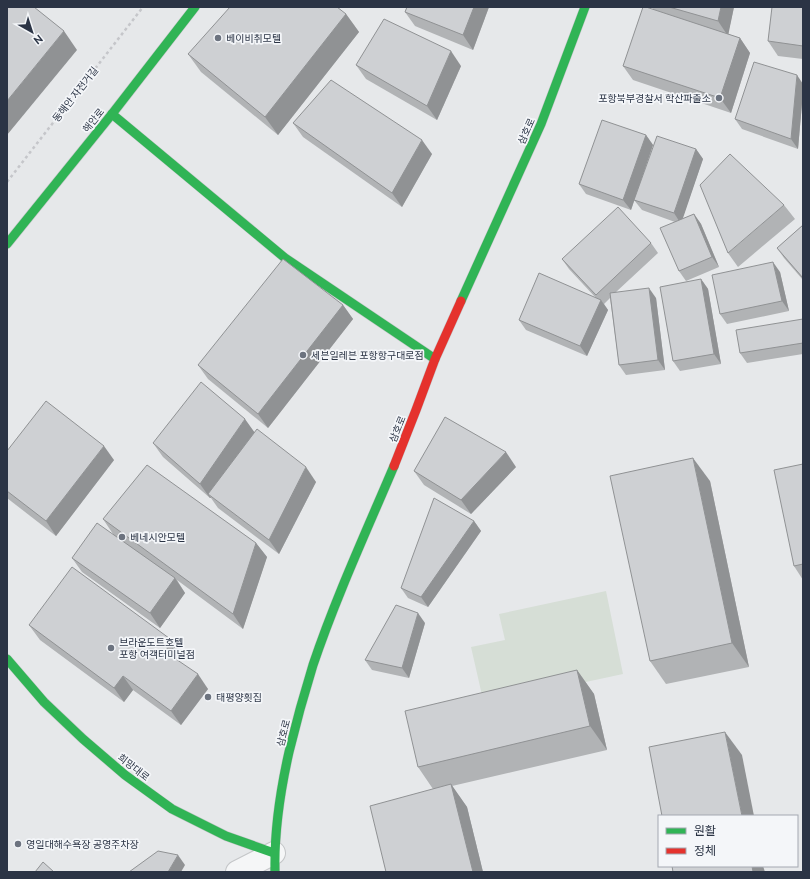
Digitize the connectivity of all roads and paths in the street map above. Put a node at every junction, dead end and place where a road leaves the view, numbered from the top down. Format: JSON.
{"nodes":[{"id":1,"x":142,"y":7,"type":"edge"},
{"id":2,"x":196,"y":7,"type":"edge"},
{"id":3,"x":585,"y":7,"type":"edge"},
{"id":4,"x":112,"y":114,"type":"junction"},
{"id":5,"x":7,"y":182,"type":"edge"},
{"id":6,"x":7,"y":244,"type":"edge"},
{"id":7,"x":435,"y":359,"type":"junction"},
{"id":8,"x":7,"y":659,"type":"edge"},
{"id":9,"x":274,"y":862,"type":"edge"},
{"id":10,"x":237,"y":872,"type":"edge"}],
"edges":[{"from":1,"to":5,"type":"path","name":"동해안 자전거길"},
{"from":2,"to":4,"type":"main road","name":"해안로"},
{"from":3,"to":7,"type":"main road","name":"삼호로"},
{"from":4,"to":6,"type":"main road","name":"해안로"},
{"from":4,"to":7,"type":"main road"},
{"from":7,"to":9,"type":"main road","name":"삼호로"},
{"from":8,"to":9,"type":"main road","name":"희망대로"},
{"from":9,"to":10,"type":"street"}]}
